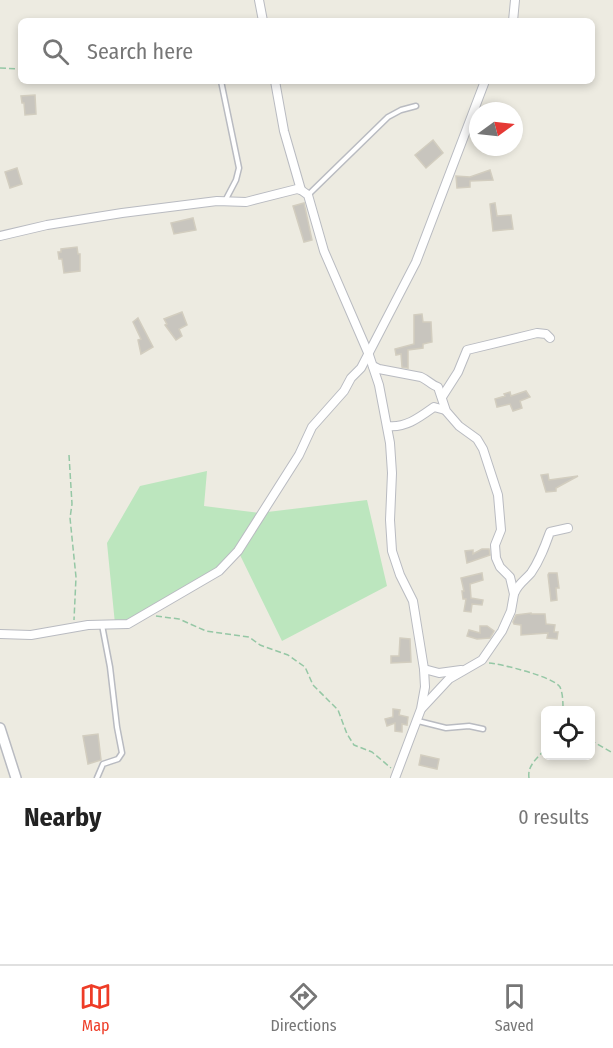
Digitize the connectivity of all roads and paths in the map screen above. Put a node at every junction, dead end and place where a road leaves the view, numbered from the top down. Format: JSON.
{"nodes":[{"id":1,"x":259,"y":0,"type":"edge"},
{"id":2,"x":514,"y":0,"type":"edge"},
{"id":3,"x":262,"y":18,"type":"edge"},
{"id":4,"x":513,"y":18,"type":"edge"},
{"id":5,"x":0,"y":68,"type":"edge"},
{"id":6,"x":18,"y":69,"type":"edge"},
{"id":7,"x":222,"y":84,"type":"edge"},
{"id":8,"x":276,"y":84,"type":"edge"},
{"id":9,"x":484,"y":84,"type":"edge"},
{"id":10,"x":416,"y":105,"type":"dead end"},
{"id":11,"x":305,"y":192,"type":"junction"},
{"id":12,"x":225,"y":201,"type":"junction"},
{"id":13,"x":0,"y":236,"type":"edge"},
{"id":14,"x":550,"y":338,"type":"dead end"},
{"id":15,"x":369,"y":355,"type":"junction"},
{"id":16,"x":373,"y":366,"type":"junction"},
{"id":17,"x":441,"y":398,"type":"junction"},
{"id":18,"x":446,"y":411,"type":"junction"},
{"id":19,"x":388,"y":426,"type":"junction"},
{"id":20,"x":69,"y":454,"type":"dead end"},
{"id":21,"x":568,"y":528,"type":"dead end"},
{"id":22,"x":514,"y":594,"type":"junction"},
{"id":23,"x":146,"y":614,"type":"junction"},
{"id":24,"x":102,"y":624,"type":"junction"},
{"id":25,"x":76,"y":627,"type":"junction"},
{"id":26,"x":0,"y":634,"type":"edge"},
{"id":27,"x":474,"y":665,"type":"junction"},
{"id":28,"x":424,"y":669,"type":"junction"},
{"id":29,"x":465,"y":669,"type":"junction"},
{"id":30,"x":563,"y":706,"type":"edge"},
{"id":31,"x":421,"y":709,"type":"junction"},
{"id":32,"x":417,"y":721,"type":"junction"},
{"id":33,"x":0,"y":728,"type":"edge"},
{"id":34,"x":483,"y":729,"type":"dead end"},
{"id":35,"x":595,"y":742,"type":"edge"},
{"id":36,"x":613,"y":753,"type":"edge"},
{"id":37,"x":541,"y":754,"type":"edge"},
{"id":38,"x":396,"y":775,"type":"edge"},
{"id":39,"x":16,"y":778,"type":"edge"},
{"id":40,"x":97,"y":778,"type":"edge"},
{"id":41,"x":529,"y":778,"type":"edge"}],
"edges":[{"from":1,"to":3,"type":"street"},
{"from":2,"to":4,"type":"street"},
{"from":5,"to":6,"type":"path"},
{"from":7,"to":12,"type":"lane"},
{"from":8,"to":11,"type":"street"},
{"from":9,"to":15,"type":"street"},
{"from":10,"to":11,"type":"lane"},
{"from":11,"to":12,"type":"street"},
{"from":11,"to":15,"type":"street"},
{"from":12,"to":13,"type":"street"},
{"from":14,"to":17,"type":"street"},
{"from":15,"to":16,"type":"street"},
{"from":15,"to":23,"type":"street"},
{"from":16,"to":17,"type":"street"},
{"from":16,"to":19,"type":"street"},
{"from":17,"to":18,"type":"street"},
{"from":18,"to":19,"type":"street"},
{"from":18,"to":22,"type":"street"},
{"from":19,"to":28,"type":"street"},
{"from":20,"to":25,"type":"path"},
{"from":21,"to":22,"type":"street"},
{"from":22,"to":27,"type":"street"},
{"from":23,"to":24,"type":"street"},
{"from":23,"to":38,"type":"path"},
{"from":24,"to":25,"type":"street"},
{"from":24,"to":40,"type":"lane"},
{"from":25,"to":26,"type":"street"},
{"from":27,"to":29,"type":"street"},
{"from":27,"to":30,"type":"path"},
{"from":28,"to":29,"type":"street"},
{"from":28,"to":31,"type":"street"},
{"from":29,"to":31,"type":"street"},
{"from":31,"to":32,"type":"street"},
{"from":32,"to":34,"type":"lane"},
{"from":32,"to":38,"type":"street"},
{"from":33,"to":39,"type":"street"},
{"from":35,"to":36,"type":"path"},
{"from":37,"to":41,"type":"path"}]}
